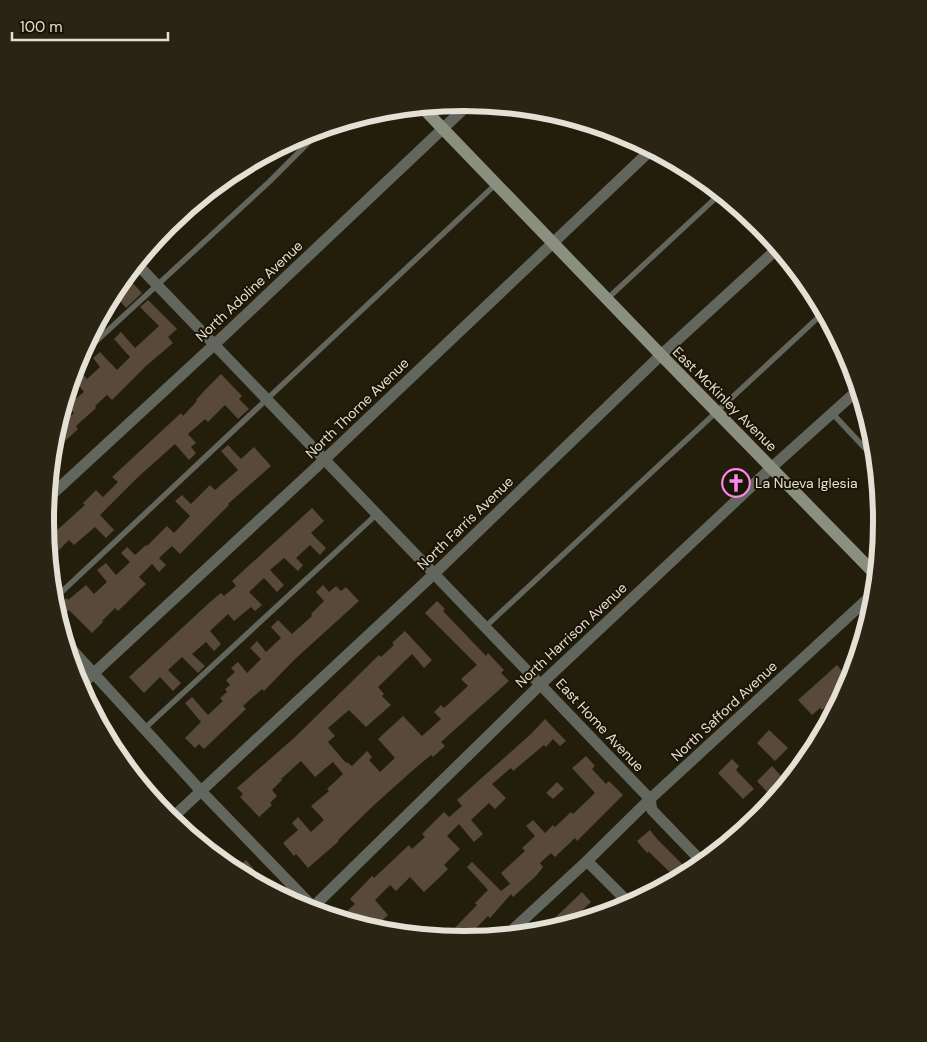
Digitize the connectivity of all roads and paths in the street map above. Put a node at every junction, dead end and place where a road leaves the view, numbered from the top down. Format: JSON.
{"nodes":[{"id":1,"x":461,"y":111,"type":"edge"},
{"id":2,"x":429,"y":113,"type":"edge"},
{"id":3,"x":443,"y":128,"type":"junction"},
{"id":4,"x":311,"y":141,"type":"edge"},
{"id":5,"x":646,"y":155,"type":"edge"},
{"id":6,"x":496,"y":184,"type":"junction"},
{"id":7,"x":716,"y":198,"type":"edge"},
{"id":8,"x":552,"y":242,"type":"junction"},
{"id":9,"x":773,"y":252,"type":"edge"},
{"id":10,"x":141,"y":268,"type":"edge"},
{"id":11,"x":158,"y":285,"type":"junction"},
{"id":12,"x":607,"y":300,"type":"junction"},
{"id":13,"x":819,"y":317,"type":"edge"},
{"id":14,"x":95,"y":343,"type":"edge"},
{"id":15,"x":215,"y":344,"type":"junction"},
{"id":16,"x":661,"y":356,"type":"junction"},
{"id":17,"x":853,"y":394,"type":"edge"},
{"id":18,"x":267,"y":399,"type":"junction"},
{"id":19,"x":717,"y":412,"type":"junction"},
{"id":20,"x":832,"y":413,"type":"junction"},
{"id":21,"x":867,"y":450,"type":"edge"},
{"id":22,"x":324,"y":460,"type":"junction"},
{"id":23,"x":771,"y":468,"type":"junction"},
{"id":24,"x":55,"y":491,"type":"edge"},
{"id":25,"x":377,"y":514,"type":"junction"},
{"id":26,"x":870,"y":569,"type":"edge"},
{"id":27,"x":435,"y":573,"type":"junction"},
{"id":28,"x":61,"y":593,"type":"edge"},
{"id":29,"x":865,"y":601,"type":"edge"},
{"id":30,"x":484,"y":628,"type":"junction"},
{"id":31,"x":75,"y":653,"type":"edge"},
{"id":32,"x":94,"y":673,"type":"junction"},
{"id":33,"x":86,"y":680,"type":"edge"},
{"id":34,"x":541,"y":684,"type":"junction"},
{"id":35,"x":144,"y":729,"type":"junction"},
{"id":36,"x":202,"y":791,"type":"junction"},
{"id":37,"x":650,"y":800,"type":"junction"},
{"id":38,"x":177,"y":814,"type":"edge"},
{"id":39,"x":697,"y":858,"type":"edge"},
{"id":40,"x":588,"y":861,"type":"junction"},
{"id":41,"x":303,"y":898,"type":"edge"},
{"id":42,"x":624,"y":898,"type":"edge"},
{"id":43,"x":318,"y":904,"type":"edge"},
{"id":44,"x":516,"y":927,"type":"edge"}],
"edges":[{"from":1,"to":3,"type":"street","name":"North Adoline Avenue"},
{"from":2,"to":3,"type":"main road","name":"East McKinley Avenue"},
{"from":3,"to":6,"type":"main road","name":"East McKinley Avenue"},
{"from":3,"to":15,"type":"street","name":"North Adoline Avenue"},
{"from":4,"to":11,"type":"lane"},
{"from":5,"to":8,"type":"street","name":"North Thorne Avenue"},
{"from":6,"to":8,"type":"main road","name":"East McKinley Avenue"},
{"from":6,"to":18,"type":"lane"},
{"from":7,"to":12,"type":"lane"},
{"from":8,"to":12,"type":"main road","name":"East McKinley Avenue"},
{"from":8,"to":22,"type":"street","name":"North Thorne Avenue"},
{"from":9,"to":16,"type":"street","name":"North Farris Avenue"},
{"from":10,"to":11,"type":"street","name":"East Home Avenue"},
{"from":11,"to":14,"type":"lane"},
{"from":11,"to":15,"type":"street","name":"East Home Avenue"},
{"from":12,"to":16,"type":"main road","name":"East McKinley Avenue"},
{"from":13,"to":19,"type":"lane"},
{"from":15,"to":18,"type":"street","name":"East Home Avenue"},
{"from":15,"to":24,"type":"street","name":"North Adoline Avenue"},
{"from":16,"to":19,"type":"main road","name":"East McKinley Avenue"},
{"from":16,"to":27,"type":"street","name":"North Farris Avenue"},
{"from":17,"to":20,"type":"street","name":"North Harrison Avenue"},
{"from":18,"to":22,"type":"street","name":"East Home Avenue"},
{"from":18,"to":28,"type":"lane"},
{"from":19,"to":23,"type":"main road","name":"East McKinley Avenue"},
{"from":19,"to":30,"type":"lane"},
{"from":20,"to":21,"type":"lane"},
{"from":20,"to":23,"type":"street","name":"North Harrison Avenue"},
{"from":22,"to":25,"type":"street","name":"East Home Avenue"},
{"from":22,"to":32,"type":"street","name":"North Thorne Avenue"},
{"from":23,"to":26,"type":"main road","name":"East McKinley Avenue"},
{"from":23,"to":34,"type":"street","name":"North Harrison Avenue"},
{"from":25,"to":27,"type":"street","name":"East Home Avenue"},
{"from":25,"to":35,"type":"lane"},
{"from":27,"to":30,"type":"street","name":"East Home Avenue"},
{"from":27,"to":36,"type":"street","name":"North Farris Avenue"},
{"from":29,"to":37,"type":"street","name":"North Safford Avenue"},
{"from":30,"to":34,"type":"street","name":"East Home Avenue"},
{"from":31,"to":32,"type":"street"},
{"from":32,"to":33,"type":"street","name":"North Thorne Avenue"},
{"from":32,"to":35,"type":"street"},
{"from":34,"to":37,"type":"street","name":"East Home Avenue"},
{"from":34,"to":43,"type":"street","name":"North Harrison Avenue"},
{"from":35,"to":36,"type":"street"},
{"from":36,"to":38,"type":"street","name":"North Farris Avenue"},
{"from":36,"to":41,"type":"street"},
{"from":37,"to":39,"type":"street","name":"East Home Avenue"},
{"from":37,"to":40,"type":"street","name":"North Safford Avenue"},
{"from":40,"to":42,"type":"street"},
{"from":40,"to":44,"type":"street","name":"North Safford Avenue"}]}
